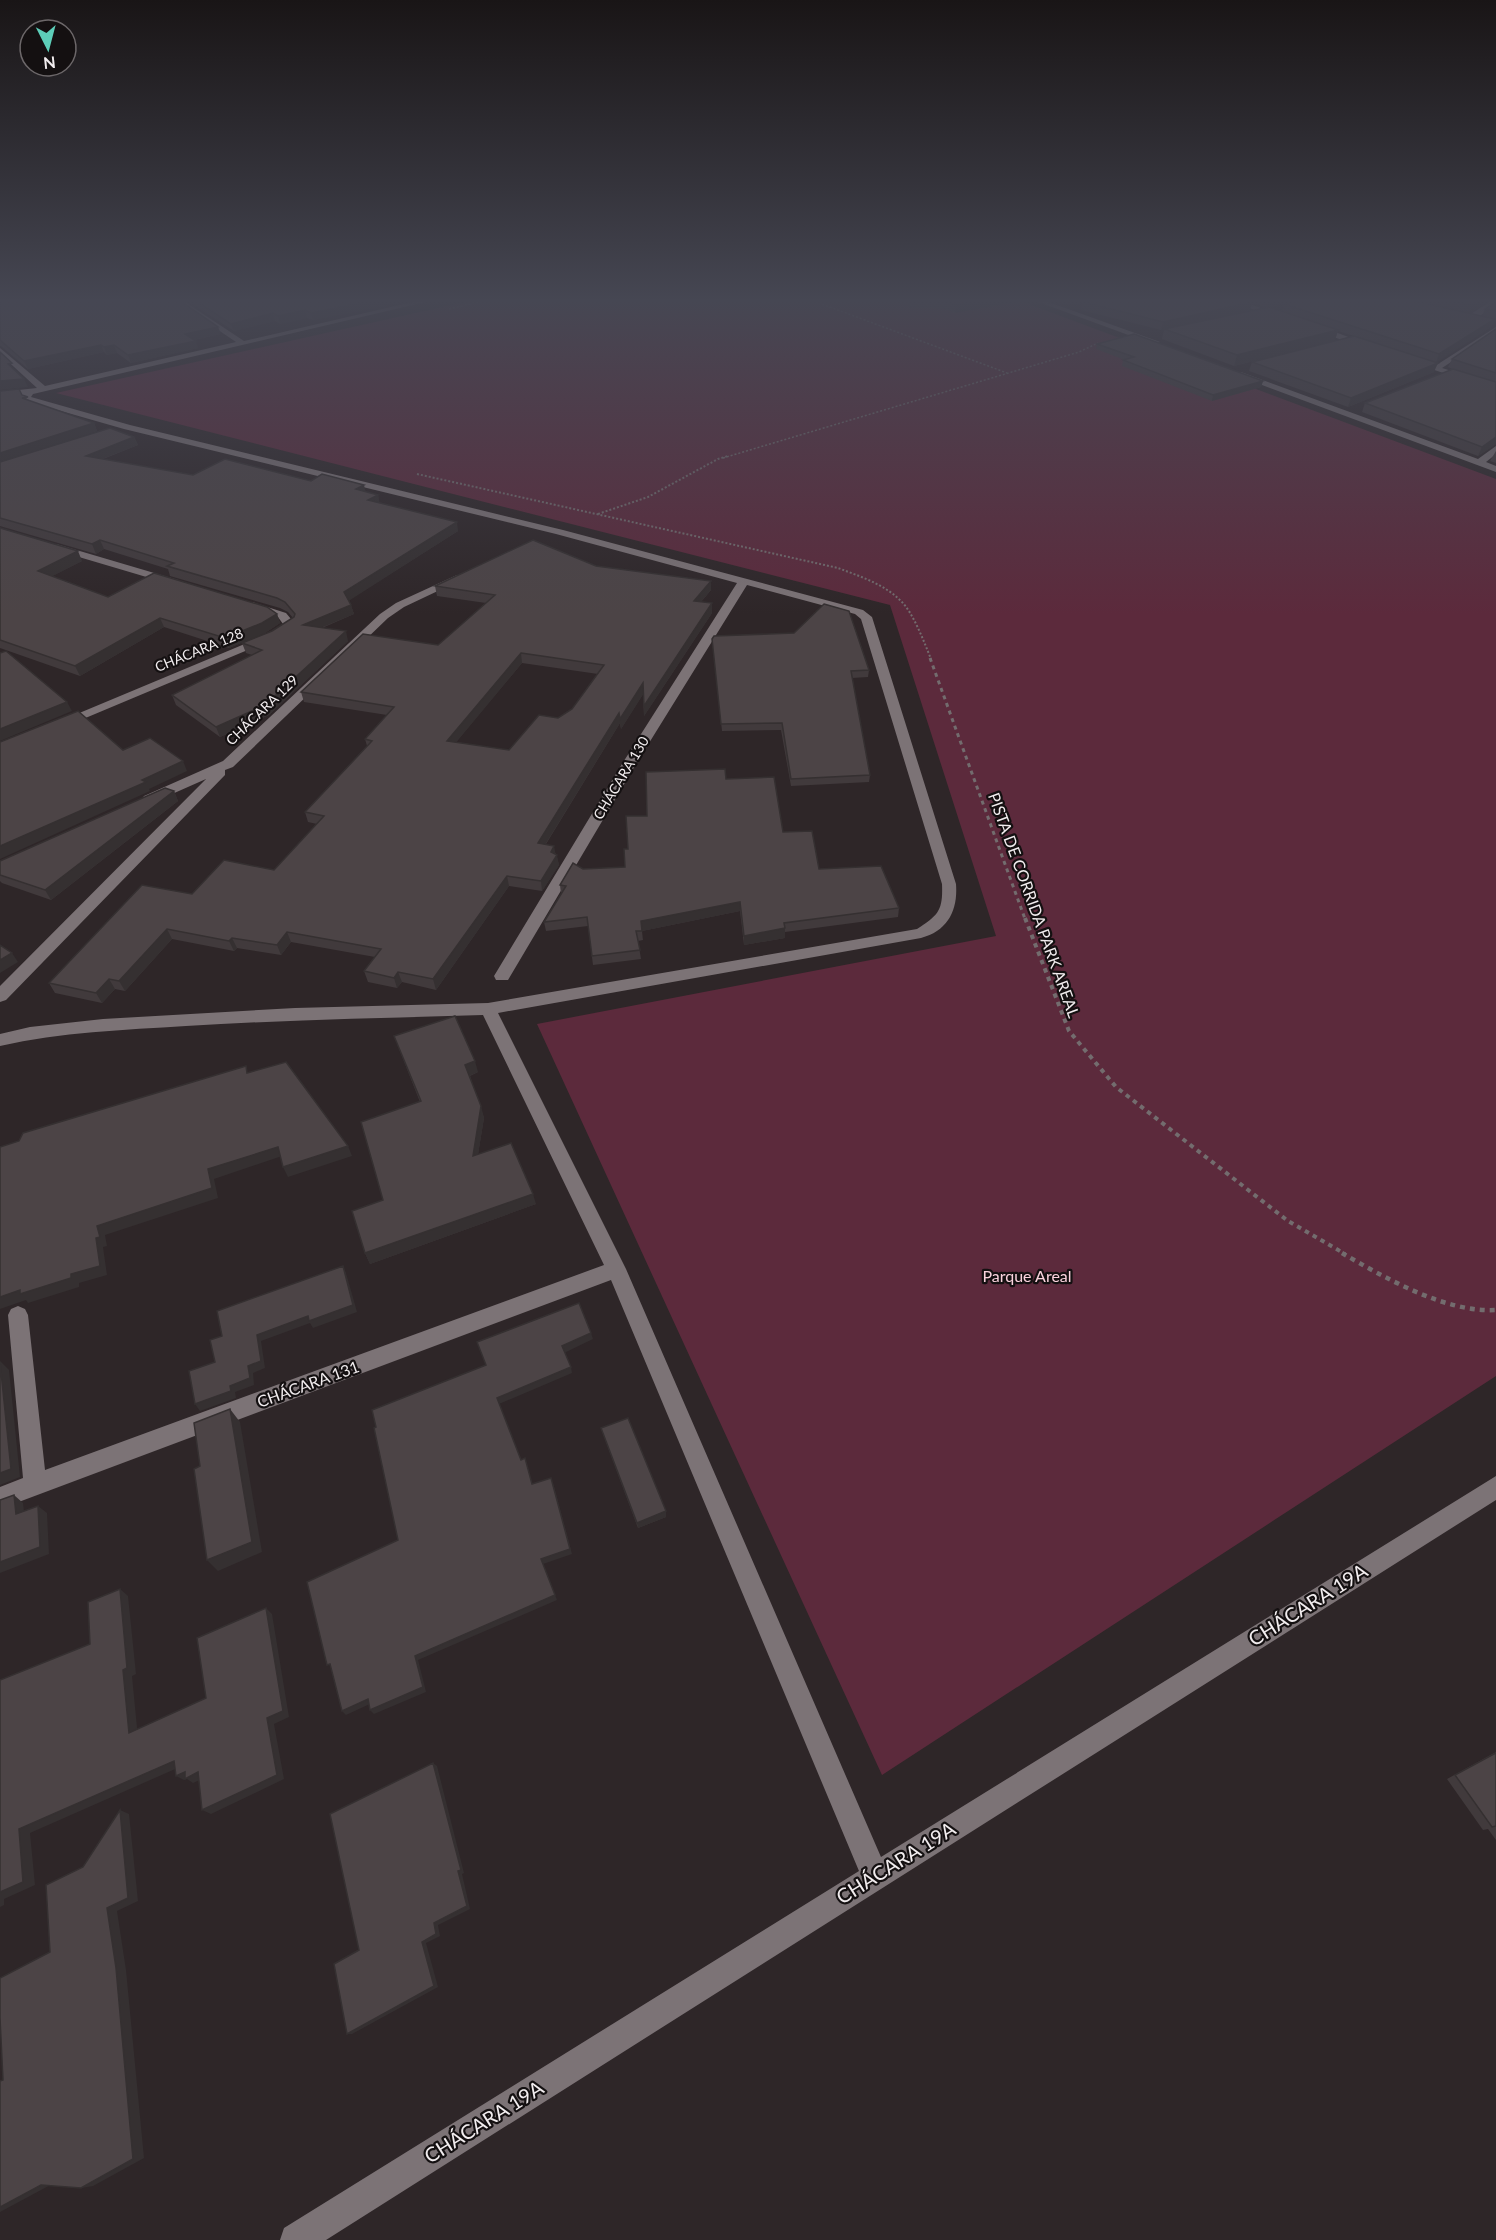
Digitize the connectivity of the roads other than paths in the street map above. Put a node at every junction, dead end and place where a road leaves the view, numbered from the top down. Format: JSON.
{"nodes":[{"id":1,"x":48,"y":405,"type":"edge"},
{"id":2,"x":1320,"y":405,"type":"edge"},
{"id":3,"x":1365,"y":406,"type":"edge"},
{"id":4,"x":1344,"y":414,"type":"junction"},
{"id":5,"x":127,"y":428,"type":"junction"},
{"id":6,"x":110,"y":433,"type":"edge"},
{"id":7,"x":1496,"y":449,"type":"edge"},
{"id":8,"x":1479,"y":463,"type":"junction"},
{"id":9,"x":1496,"y":469,"type":"edge"},
{"id":10,"x":559,"y":532,"type":"junction"},
{"id":11,"x":540,"y":541,"type":"edge"},
{"id":12,"x":46,"y":544,"type":"edge"},
{"id":13,"x":466,"y":574,"type":"edge"},
{"id":14,"x":744,"y":581,"type":"junction"},
{"id":15,"x":183,"y":585,"type":"edge"},
{"id":16,"x":241,"y":602,"type":"edge"},
{"id":17,"x":43,"y":730,"type":"edge"},
{"id":18,"x":228,"y":764,"type":"junction"},
{"id":19,"x":141,"y":803,"type":"edge"},
{"id":20,"x":502,"y":976,"type":"dead end"},
{"id":21,"x":0,"y":996,"type":"edge"},
{"id":22,"x":488,"y":1009,"type":"junction"},
{"id":23,"x":0,"y":1040,"type":"edge"},
{"id":24,"x":616,"y":1269,"type":"junction"},
{"id":25,"x":18,"y":1315,"type":"dead end"},
{"id":26,"x":35,"y":1485,"type":"junction"},
{"id":27,"x":1496,"y":1487,"type":"edge"},
{"id":28,"x":0,"y":1498,"type":"edge"},
{"id":29,"x":875,"y":1876,"type":"junction"},
{"id":30,"x":296,"y":2240,"type":"edge"}],
"edges":[{"from":1,"to":5,"type":"street"},
{"from":2,"to":4,"type":"street"},
{"from":3,"to":4,"type":"street"},
{"from":4,"to":8,"type":"street"},
{"from":5,"to":6,"type":"street"},
{"from":5,"to":10,"type":"street"},
{"from":7,"to":8,"type":"street"},
{"from":8,"to":9,"type":"street"},
{"from":10,"to":11,"type":"street"},
{"from":10,"to":14,"type":"street"},
{"from":12,"to":15,"type":"street"},
{"from":13,"to":18,"type":"street","name":"CHÁCARA 129"},
{"from":14,"to":20,"type":"street","name":"CHÁCARA 130"},
{"from":14,"to":22,"type":"street"},
{"from":16,"to":17,"type":"street","name":"CHÁCARA 128"},
{"from":18,"to":19,"type":"street","name":"CHÁCARA 129"},
{"from":18,"to":21,"type":"street"},
{"from":22,"to":23,"type":"street"},
{"from":22,"to":24,"type":"street"},
{"from":24,"to":26,"type":"street","name":"CHÁCARA 131"},
{"from":24,"to":29,"type":"street"},
{"from":25,"to":26,"type":"street"},
{"from":26,"to":28,"type":"street","name":"CHÁCARA 131"},
{"from":27,"to":29,"type":"street","name":"CHÁCARA 19A"},
{"from":29,"to":30,"type":"street","name":"CHÁCARA 19A"}]}
